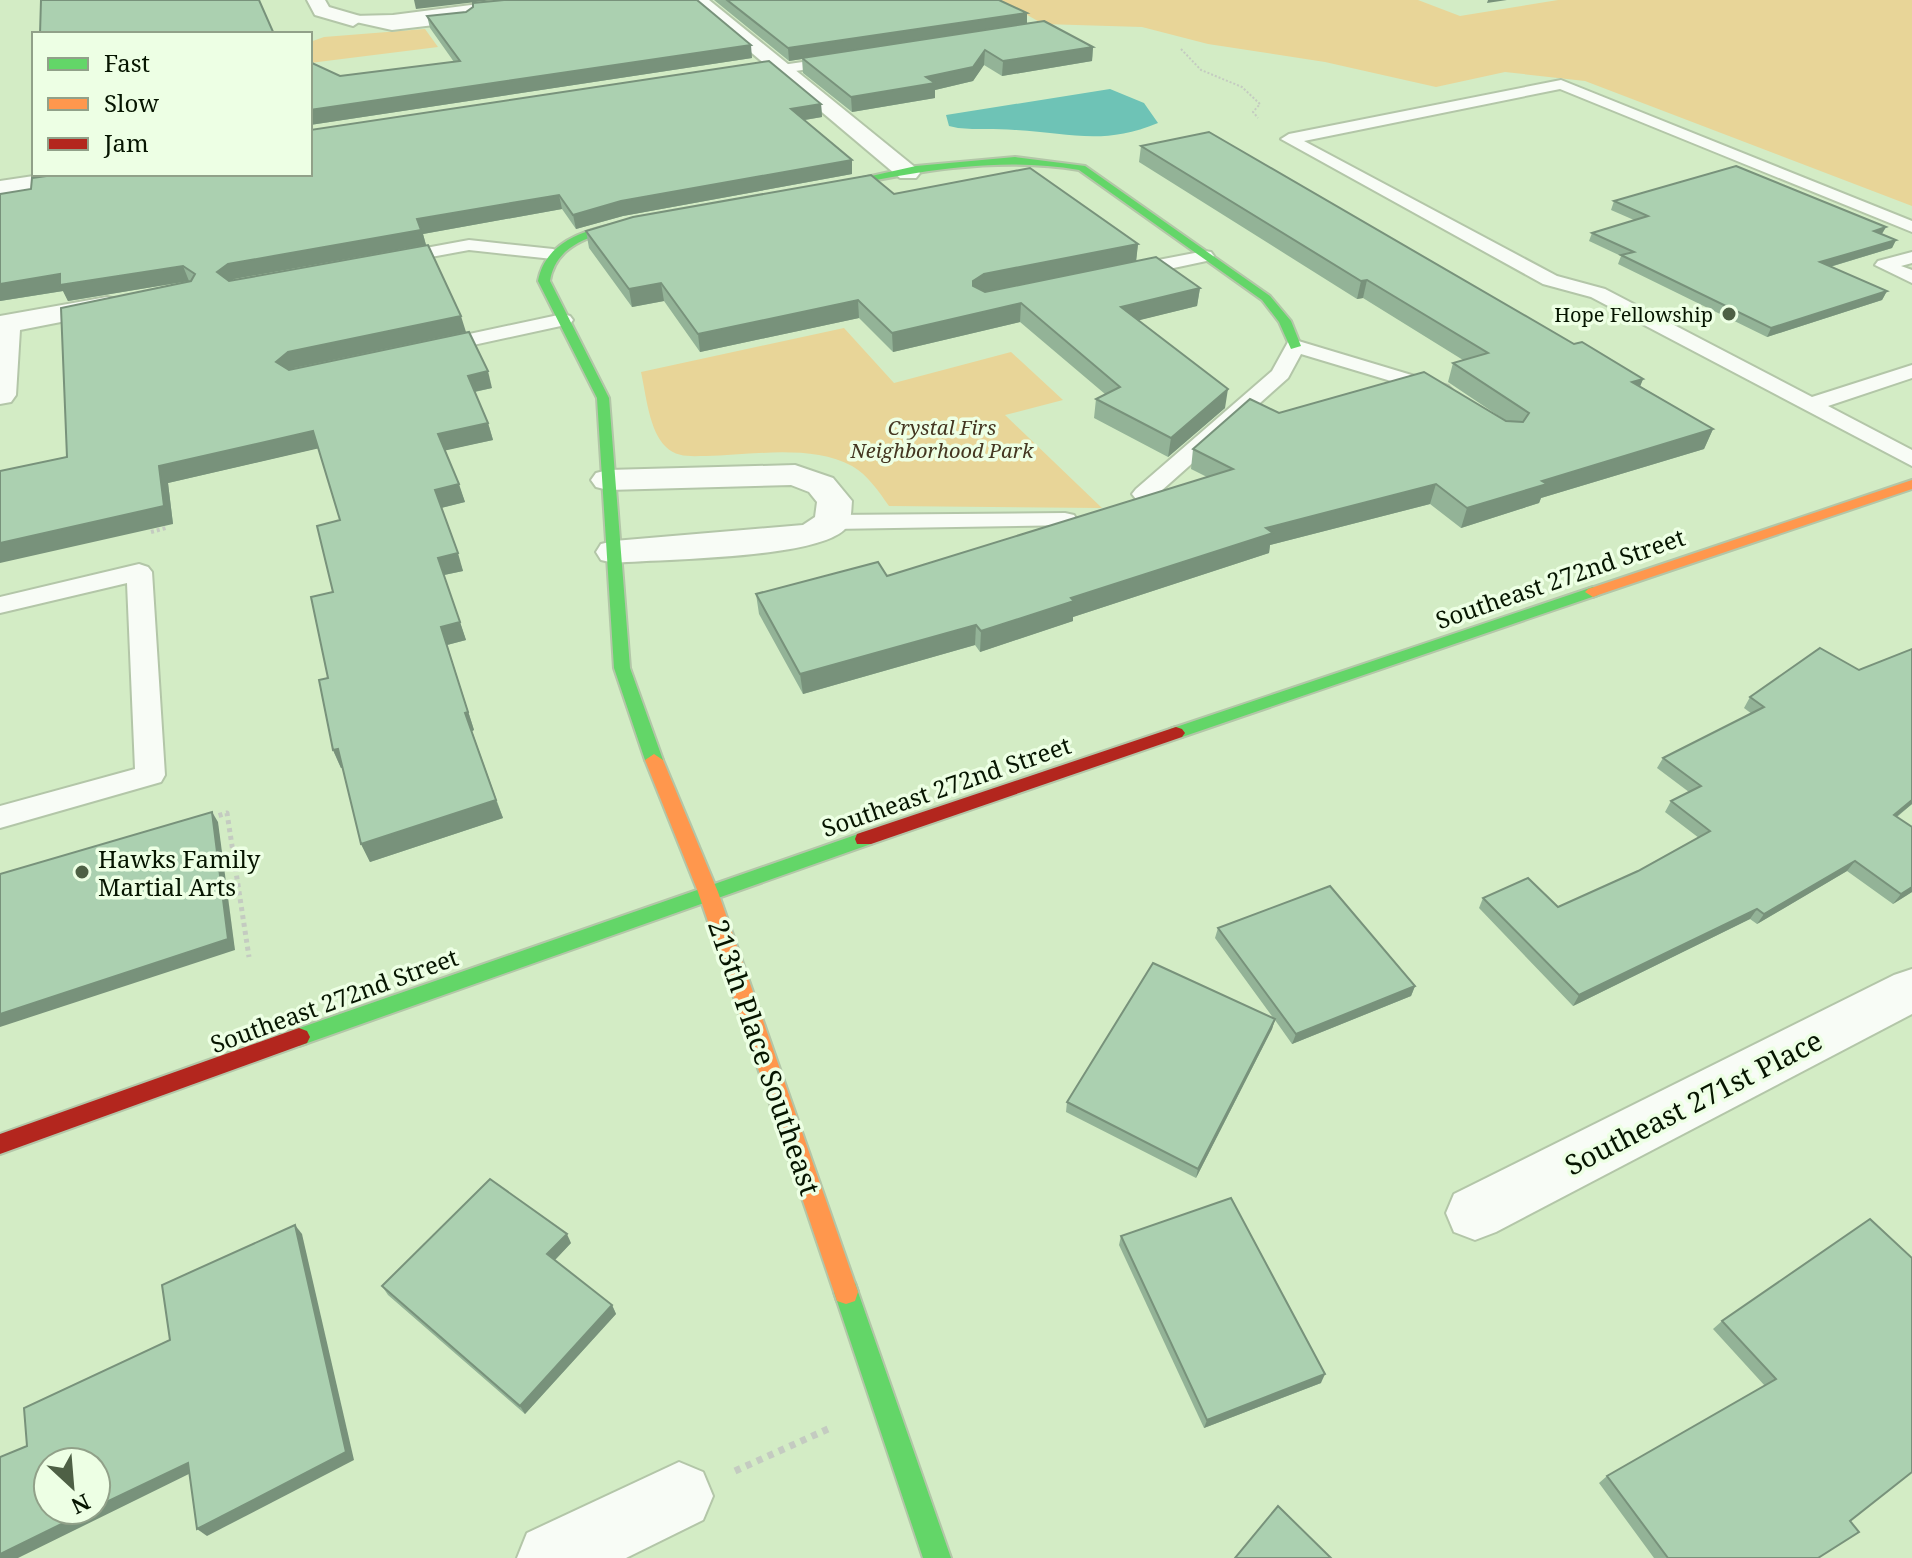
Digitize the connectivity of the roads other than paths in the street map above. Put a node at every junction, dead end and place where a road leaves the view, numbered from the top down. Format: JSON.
{"nodes":[{"id":1,"x":316,"y":0,"type":"edge"},
{"id":2,"x":698,"y":0,"type":"edge"},
{"id":3,"x":524,"y":3,"type":"edge"},
{"id":4,"x":468,"y":17,"type":"edge"},
{"id":5,"x":353,"y":20,"type":"junction"},
{"id":6,"x":857,"y":58,"type":"edge"},
{"id":7,"x":779,"y":67,"type":"junction"},
{"id":8,"x":744,"y":69,"type":"edge"},
{"id":9,"x":908,"y":173,"type":"junction"},
{"id":10,"x":84,"y":176,"type":"edge"},
{"id":11,"x":0,"y":188,"type":"edge"},
{"id":12,"x":801,"y":193,"type":"edge"},
{"id":13,"x":664,"y":218,"type":"edge"},
{"id":14,"x":1912,"y":227,"type":"edge"},
{"id":15,"x":553,"y":254,"type":"junction"},
{"id":16,"x":1205,"y":256,"type":"junction"},
{"id":17,"x":1912,"y":257,"type":"edge"},
{"id":18,"x":375,"y":262,"type":"edge"},
{"id":19,"x":1102,"y":277,"type":"edge"},
{"id":20,"x":1912,"y":277,"type":"edge"},
{"id":21,"x":114,"y":304,"type":"edge"},
{"id":22,"x":563,"y":320,"type":"junction"},
{"id":23,"x":3,"y":324,"type":"edge"},
{"id":24,"x":1295,"y":346,"type":"junction"},
{"id":25,"x":414,"y":352,"type":"edge"},
{"id":26,"x":1912,"y":371,"type":"edge"},
{"id":27,"x":0,"y":395,"type":"edge"},
{"id":28,"x":1460,"y":401,"type":"edge"},
{"id":29,"x":1810,"y":405,"type":"junction"},
{"id":30,"x":1912,"y":459,"type":"edge"},
{"id":31,"x":608,"y":480,"type":"junction"},
{"id":32,"x":1912,"y":484,"type":"edge"},
{"id":33,"x":1144,"y":494,"type":"edge"},
{"id":34,"x":1065,"y":520,"type":"edge"},
{"id":35,"x":832,"y":522,"type":"junction"},
{"id":36,"x":614,"y":552,"type":"junction"},
{"id":37,"x":0,"y":605,"type":"edge"},
{"id":38,"x":0,"y":817,"type":"edge"},
{"id":39,"x":708,"y":892,"type":"junction"},
{"id":40,"x":1912,"y":990,"type":"edge"},
{"id":41,"x":0,"y":1144,"type":"edge"},
{"id":42,"x":1475,"y":1213,"type":"dead end"},
{"id":43,"x":679,"y":1496,"type":"road end"},
{"id":44,"x":552,"y":1558,"type":"edge"},
{"id":45,"x":937,"y":1558,"type":"edge"}],
"edges":[{"from":1,"to":5,"type":"street"},
{"from":2,"to":7,"type":"street"},
{"from":3,"to":5,"type":"lane"},
{"from":4,"to":5,"type":"lane"},
{"from":6,"to":7,"type":"lane"},
{"from":7,"to":8,"type":"street"},
{"from":7,"to":9,"type":"street"},
{"from":9,"to":12,"type":"street"},
{"from":9,"to":16,"type":"street"},
{"from":10,"to":11,"type":"street"},
{"from":13,"to":15,"type":"street"},
{"from":14,"to":29,"type":"lane"},
{"from":15,"to":18,"type":"lane"},
{"from":15,"to":22,"type":"street","name":"213th Place Southeast"},
{"from":16,"to":19,"type":"lane"},
{"from":16,"to":24,"type":"street"},
{"from":17,"to":20,"type":"lane"},
{"from":21,"to":23,"type":"street"},
{"from":22,"to":25,"type":"lane"},
{"from":22,"to":31,"type":"street","name":"213th Place Southeast"},
{"from":23,"to":27,"type":"street"},
{"from":24,"to":28,"type":"lane"},
{"from":24,"to":33,"type":"lane"},
{"from":26,"to":29,"type":"lane"},
{"from":29,"to":30,"type":"lane"},
{"from":31,"to":35,"type":"street"},
{"from":31,"to":36,"type":"street","name":"213th Place Southeast"},
{"from":32,"to":39,"type":"street","name":"Southeast 272nd Street"},
{"from":34,"to":35,"type":"lane"},
{"from":35,"to":36,"type":"street"},
{"from":36,"to":39,"type":"street","name":"213th Place Southeast"},
{"from":37,"to":38,"type":"lane"},
{"from":39,"to":41,"type":"street","name":"Southeast 272nd Street"},
{"from":39,"to":45,"type":"street","name":"213th Place Southeast"},
{"from":40,"to":42,"type":"street","name":"Southeast 271st Place"},
{"from":43,"to":44,"type":"street"}]}
